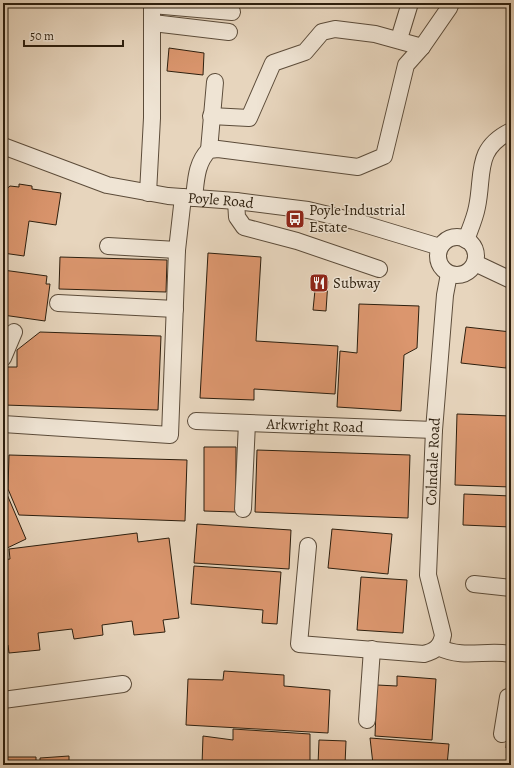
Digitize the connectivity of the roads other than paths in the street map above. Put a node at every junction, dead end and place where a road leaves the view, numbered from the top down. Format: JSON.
{"nodes":[{"id":1,"x":410,"y":3,"type":"edge"},
{"id":2,"x":450,"y":3,"type":"edge"},
{"id":3,"x":152,"y":4,"type":"edge"},
{"id":4,"x":232,"y":12,"type":"dead end"},
{"id":5,"x":153,"y":24,"type":"junction"},
{"id":6,"x":229,"y":32,"type":"dead end"},
{"id":7,"x":399,"y":39,"type":"junction"},
{"id":8,"x":422,"y":47,"type":"junction"},
{"id":9,"x":215,"y":82,"type":"dead end"},
{"id":10,"x":212,"y":116,"type":"junction"},
{"id":11,"x":511,"y":131,"type":"edge"},
{"id":12,"x":208,"y":150,"type":"junction"},
{"id":13,"x":5,"y":152,"type":"edge"},
{"id":14,"x":148,"y":193,"type":"junction"},
{"id":15,"x":188,"y":198,"type":"junction"},
{"id":16,"x":236,"y":201,"type":"junction"},
{"id":17,"x":466,"y":240,"type":"junction"},
{"id":18,"x":108,"y":246,"type":"dead end"},
{"id":19,"x":440,"y":247,"type":"junction"},
{"id":20,"x":178,"y":250,"type":"junction"},
{"id":21,"x":475,"y":263,"type":"junction"},
{"id":22,"x":379,"y":269,"type":"dead end"},
{"id":23,"x":449,"y":274,"type":"junction"},
{"id":24,"x":511,"y":280,"type":"edge"},
{"id":25,"x":58,"y":303,"type":"dead end"},
{"id":26,"x":175,"y":309,"type":"junction"},
{"id":27,"x":14,"y":332,"type":"dead end"},
{"id":28,"x":3,"y":358,"type":"edge"},
{"id":29,"x":196,"y":421,"type":"dead end"},
{"id":30,"x":247,"y":423,"type":"junction"},
{"id":31,"x":3,"y":424,"type":"edge"},
{"id":32,"x":434,"y":430,"type":"junction"},
{"id":33,"x":243,"y":509,"type":"dead end"},
{"id":34,"x":308,"y":546,"type":"dead end"},
{"id":35,"x":474,"y":584,"type":"dead end"},
{"id":36,"x":511,"y":588,"type":"edge"},
{"id":37,"x":438,"y":647,"type":"junction"},
{"id":38,"x":372,"y":649,"type":"junction"},
{"id":39,"x":511,"y":654,"type":"edge"},
{"id":40,"x":123,"y":684,"type":"dead end"},
{"id":41,"x":511,"y":696,"type":"edge"},
{"id":42,"x":3,"y":700,"type":"edge"},
{"id":43,"x":367,"y":720,"type":"dead end"},
{"id":44,"x":502,"y":734,"type":"dead end"}],
"edges":[{"from":1,"to":7,"type":"street"},
{"from":2,"to":8,"type":"street"},
{"from":3,"to":4,"type":"street"},
{"from":3,"to":5,"type":"street"},
{"from":5,"to":6,"type":"street"},
{"from":5,"to":14,"type":"street"},
{"from":7,"to":8,"type":"street"},
{"from":7,"to":10,"type":"street"},
{"from":8,"to":12,"type":"street"},
{"from":9,"to":10,"type":"street"},
{"from":10,"to":12,"type":"street"},
{"from":11,"to":17,"type":"street"},
{"from":12,"to":15,"type":"street"},
{"from":13,"to":14,"type":"street","name":"Poyle Road"},
{"from":14,"to":15,"type":"street","name":"Poyle Road"},
{"from":15,"to":16,"type":"street","name":"Poyle Road"},
{"from":15,"to":20,"type":"street"},
{"from":16,"to":19,"type":"street","name":"Poyle Road"},
{"from":16,"to":22,"type":"street"},
{"from":17,"to":19,"type":"street"},
{"from":17,"to":21,"type":"street"},
{"from":18,"to":20,"type":"street"},
{"from":19,"to":23,"type":"street"},
{"from":20,"to":26,"type":"street"},
{"from":21,"to":23,"type":"street"},
{"from":21,"to":24,"type":"street"},
{"from":23,"to":32,"type":"street","name":"Colndale Road"},
{"from":25,"to":26,"type":"street"},
{"from":26,"to":31,"type":"street"},
{"from":27,"to":28,"type":"street"},
{"from":29,"to":30,"type":"street","name":"Arkwright Road"},
{"from":30,"to":32,"type":"street","name":"Arkwright Road"},
{"from":30,"to":33,"type":"street"},
{"from":32,"to":37,"type":"street","name":"Colndale Road"},
{"from":34,"to":38,"type":"street"},
{"from":35,"to":36,"type":"street"},
{"from":37,"to":38,"type":"street"},
{"from":37,"to":39,"type":"street"},
{"from":38,"to":43,"type":"street"},
{"from":40,"to":42,"type":"street"},
{"from":41,"to":44,"type":"street"}]}
